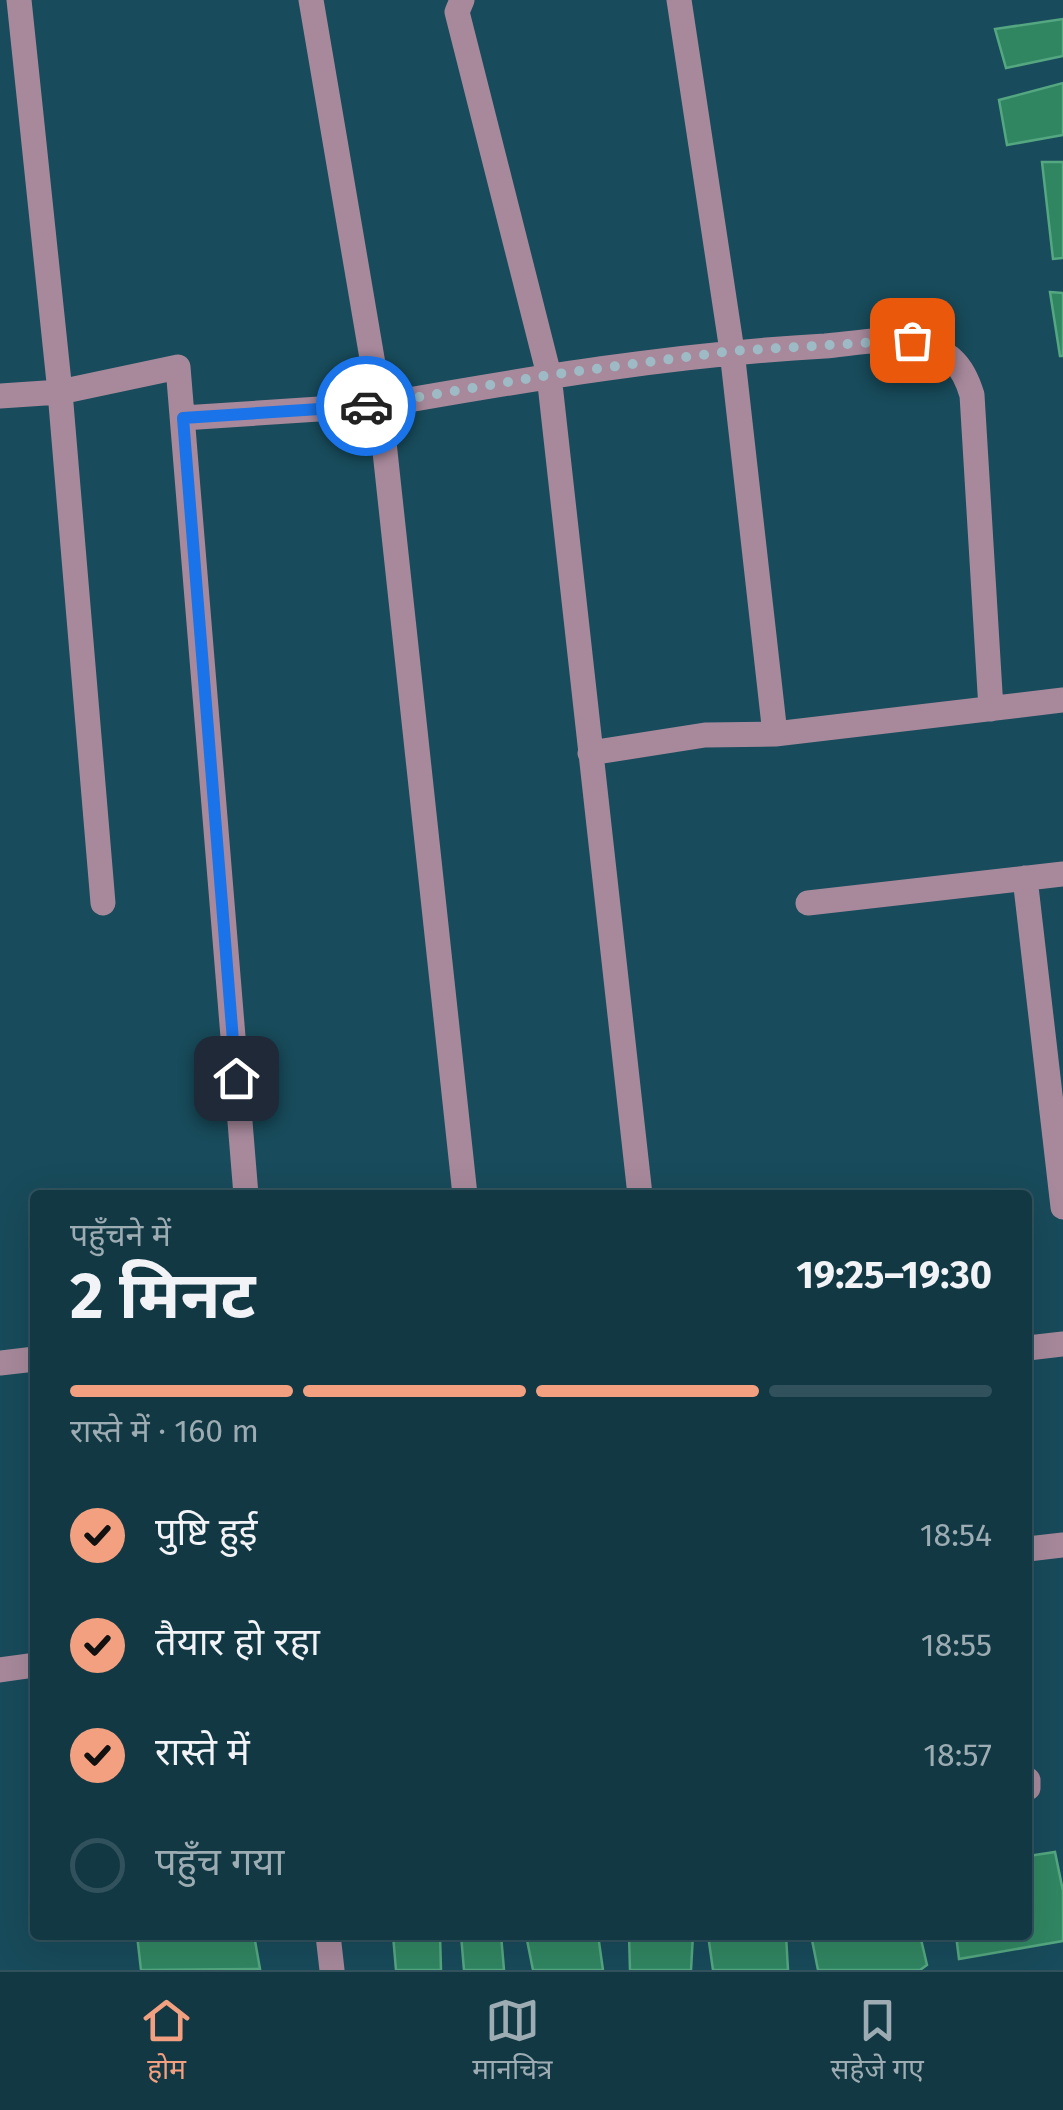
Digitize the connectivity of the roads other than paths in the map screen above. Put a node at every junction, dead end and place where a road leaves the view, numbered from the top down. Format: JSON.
{"nodes":[{"id":1,"x":19,"y":0,"type":"edge"},
{"id":2,"x":311,"y":0,"type":"edge"},
{"id":3,"x":462,"y":0,"type":"edge"},
{"id":4,"x":679,"y":0,"type":"edge"},
{"id":5,"x":732,"y":351,"type":"junction"},
{"id":6,"x":549,"y":375,"type":"junction"},
{"id":7,"x":60,"y":392,"type":"junction"},
{"id":8,"x":0,"y":396,"type":"edge"},
{"id":9,"x":380,"y":405,"type":"junction"},
{"id":10,"x":183,"y":418,"type":"junction"},
{"id":11,"x":1063,"y":700,"type":"edge"},
{"id":12,"x":991,"y":709,"type":"junction"},
{"id":13,"x":775,"y":734,"type":"junction"},
{"id":14,"x":590,"y":753,"type":"junction"},
{"id":15,"x":1063,"y":874,"type":"edge"},
{"id":16,"x":1025,"y":878,"type":"junction"},
{"id":17,"x":102,"y":903,"type":"dead end"},
{"id":18,"x":808,"y":903,"type":"dead end"},
{"id":19,"x":246,"y":1190,"type":"edge"},
{"id":20,"x":465,"y":1190,"type":"edge"},
{"id":21,"x":639,"y":1190,"type":"edge"},
{"id":22,"x":1063,"y":1207,"type":"edge"},
{"id":23,"x":1063,"y":1344,"type":"edge"},
{"id":24,"x":1032,"y":1348,"type":"edge"},
{"id":25,"x":30,"y":1360,"type":"edge"},
{"id":26,"x":0,"y":1363,"type":"edge"},
{"id":27,"x":1063,"y":1546,"type":"edge"},
{"id":28,"x":1032,"y":1548,"type":"edge"},
{"id":29,"x":30,"y":1666,"type":"edge"},
{"id":30,"x":0,"y":1670,"type":"edge"},
{"id":31,"x":329,"y":1940,"type":"edge"},
{"id":32,"x":332,"y":1970,"type":"edge"}],
"edges":[{"from":1,"to":7,"type":"street"},
{"from":2,"to":9,"type":"street"},
{"from":3,"to":6,"type":"street"},
{"from":4,"to":5,"type":"street"},
{"from":5,"to":6,"type":"street"},
{"from":5,"to":12,"type":"street"},
{"from":5,"to":13,"type":"street"},
{"from":6,"to":9,"type":"street"},
{"from":6,"to":14,"type":"street"},
{"from":7,"to":8,"type":"street"},
{"from":7,"to":10,"type":"street"},
{"from":7,"to":17,"type":"street"},
{"from":9,"to":10,"type":"street"},
{"from":9,"to":20,"type":"street"},
{"from":10,"to":19,"type":"street"},
{"from":11,"to":12,"type":"street"},
{"from":12,"to":13,"type":"street"},
{"from":13,"to":14,"type":"street"},
{"from":14,"to":21,"type":"street"},
{"from":15,"to":16,"type":"street"},
{"from":16,"to":18,"type":"street"},
{"from":16,"to":22,"type":"street"},
{"from":23,"to":24,"type":"street"},
{"from":25,"to":26,"type":"street"},
{"from":27,"to":28,"type":"street"},
{"from":29,"to":30,"type":"street"},
{"from":31,"to":32,"type":"street"}]}
